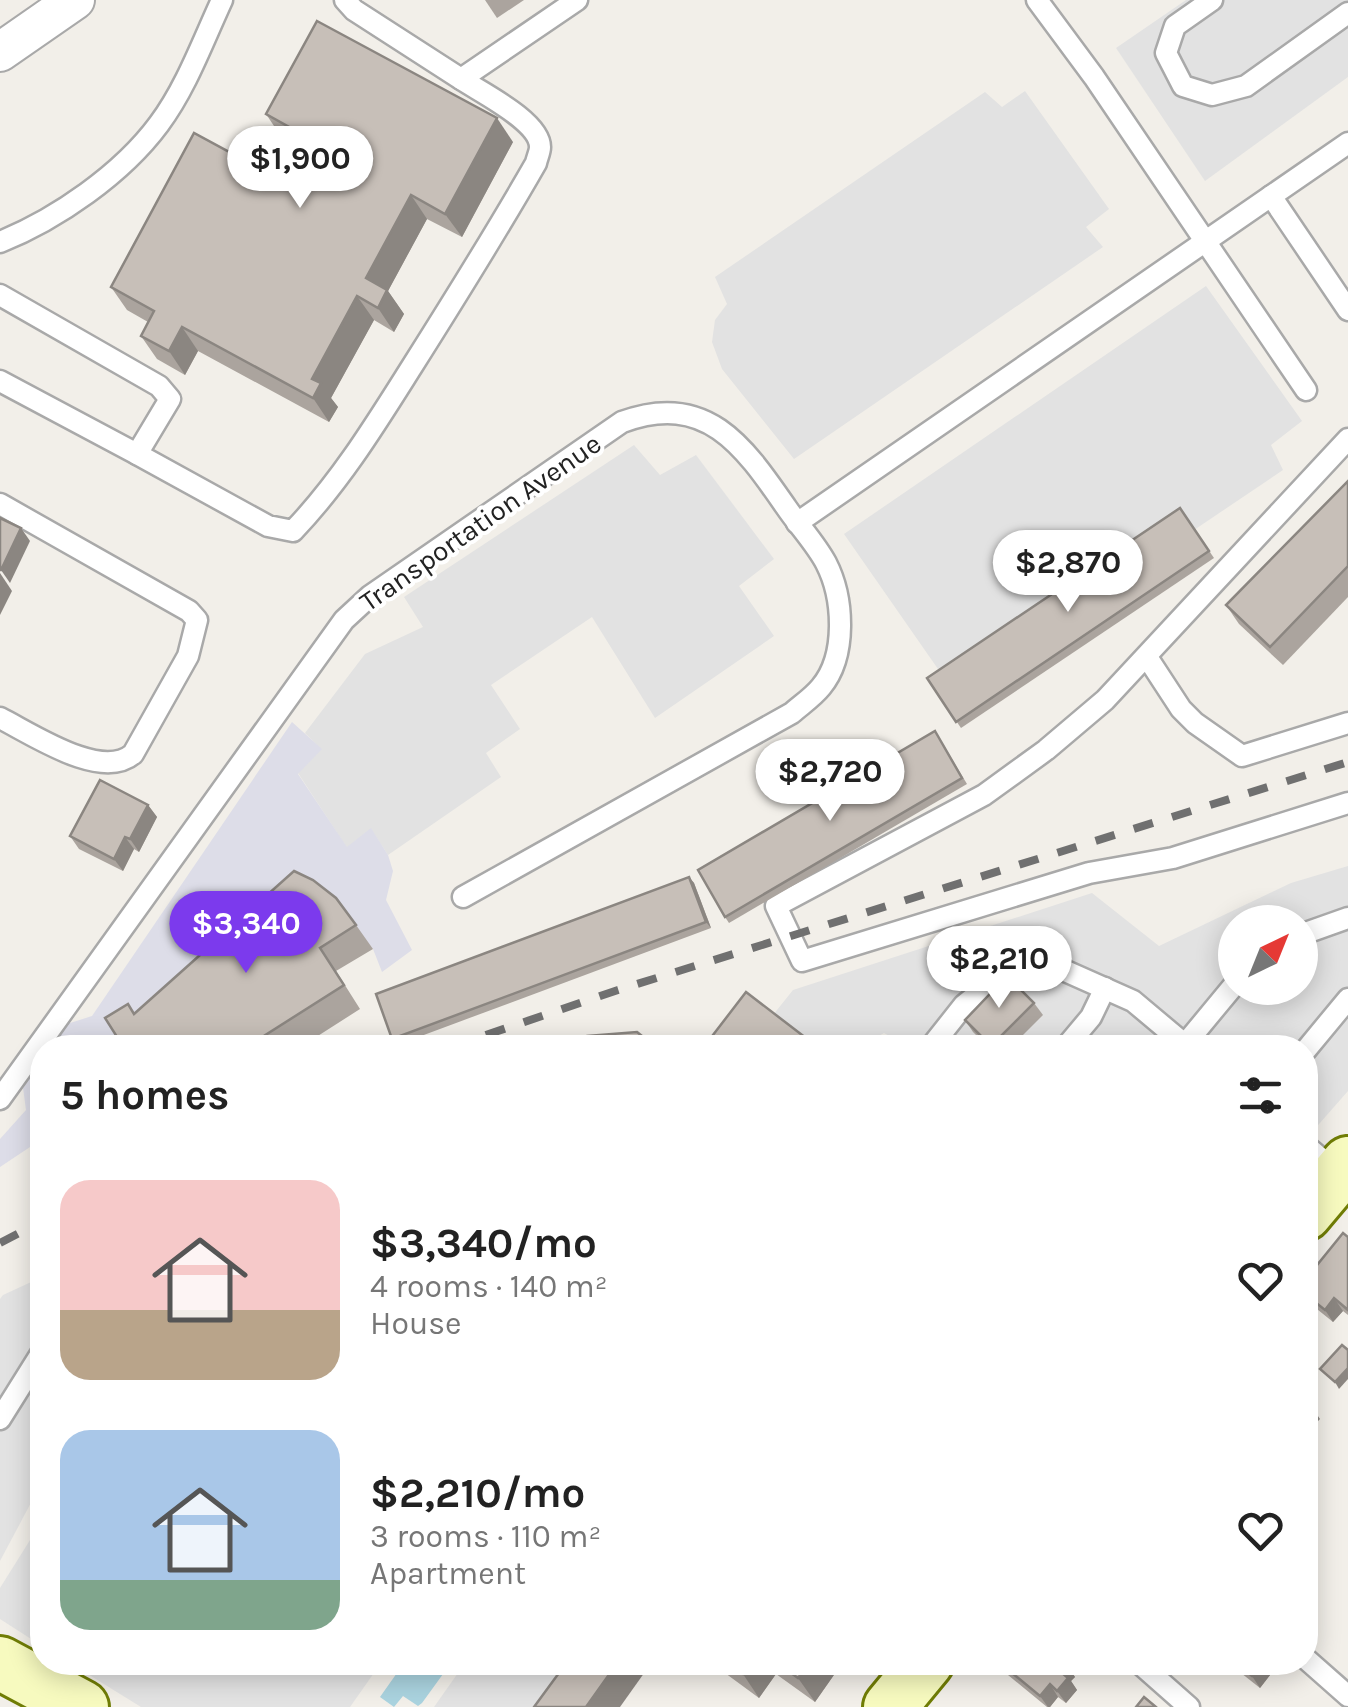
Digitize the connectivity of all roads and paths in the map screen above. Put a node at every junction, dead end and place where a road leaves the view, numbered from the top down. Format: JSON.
{"nodes":[{"id":1,"x":75,"y":0,"type":"edge"},
{"id":2,"x":222,"y":0,"type":"edge"},
{"id":3,"x":345,"y":0,"type":"edge"},
{"id":4,"x":577,"y":0,"type":"edge"},
{"id":5,"x":1038,"y":0,"type":"edge"},
{"id":6,"x":1212,"y":0,"type":"edge"},
{"id":7,"x":1348,"y":13,"type":"edge"},
{"id":8,"x":0,"y":52,"type":"edge"},
{"id":9,"x":460,"y":79,"type":"junction"},
{"id":10,"x":1348,"y":143,"type":"edge"},
{"id":11,"x":1271,"y":196,"type":"junction"},
{"id":12,"x":0,"y":242,"type":"edge"},
{"id":13,"x":1205,"y":242,"type":"junction"},
{"id":14,"x":0,"y":295,"type":"edge"},
{"id":15,"x":1348,"y":310,"type":"edge"},
{"id":16,"x":0,"y":381,"type":"edge"},
{"id":17,"x":1306,"y":390,"type":"dead end"},
{"id":18,"x":1348,"y":439,"type":"edge"},
{"id":19,"x":136,"y":454,"type":"junction"},
{"id":20,"x":0,"y":504,"type":"edge"},
{"id":21,"x":797,"y":522,"type":"junction"},
{"id":22,"x":1147,"y":657,"type":"junction"},
{"id":23,"x":0,"y":718,"type":"edge"},
{"id":24,"x":1348,"y":723,"type":"edge"},
{"id":25,"x":1348,"y":803,"type":"edge"},
{"id":26,"x":463,"y":897,"type":"dead end"},
{"id":27,"x":1348,"y":918,"type":"edge"},
{"id":28,"x":1318,"y":929,"type":"edge"},
{"id":29,"x":1106,"y":988,"type":"junction"},
{"id":30,"x":1348,"y":999,"type":"edge"},
{"id":31,"x":1218,"y":1005,"type":"edge"},
{"id":32,"x":45,"y":1035,"type":"edge"},
{"id":33,"x":941,"y":1035,"type":"edge"},
{"id":34,"x":1076,"y":1035,"type":"edge"},
{"id":35,"x":1173,"y":1035,"type":"edge"},
{"id":36,"x":1194,"y":1035,"type":"edge"},
{"id":37,"x":1318,"y":1035,"type":"edge"},
{"id":38,"x":30,"y":1057,"type":"edge"},
{"id":39,"x":0,"y":1099,"type":"edge"},
{"id":40,"x":1331,"y":1160,"type":"edge"},
{"id":41,"x":1318,"y":1187,"type":"edge"},
{"id":42,"x":30,"y":1386,"type":"edge"},
{"id":43,"x":0,"y":1419,"type":"edge"},
{"id":44,"x":0,"y":1663,"type":"edge"},
{"id":45,"x":1318,"y":1669,"type":"edge"},
{"id":46,"x":916,"y":1675,"type":"edge"},
{"id":47,"x":1153,"y":1675,"type":"edge"},
{"id":48,"x":1348,"y":1696,"type":"edge"},
{"id":49,"x":82,"y":1707,"type":"edge"},
{"id":50,"x":890,"y":1707,"type":"edge"},
{"id":51,"x":1189,"y":1707,"type":"edge"}],
"edges":[{"from":1,"to":8,"type":"street"},
{"from":2,"to":12,"type":"lane"},
{"from":3,"to":9,"type":"lane"},
{"from":4,"to":9,"type":"lane"},
{"from":5,"to":13,"type":"lane"},
{"from":6,"to":7,"type":"lane"},
{"from":9,"to":19,"type":"lane"},
{"from":10,"to":11,"type":"lane"},
{"from":11,"to":13,"type":"lane"},
{"from":11,"to":15,"type":"lane"},
{"from":13,"to":17,"type":"lane"},
{"from":13,"to":21,"type":"lane"},
{"from":14,"to":19,"type":"lane"},
{"from":16,"to":19,"type":"lane"},
{"from":18,"to":22,"type":"lane"},
{"from":20,"to":23,"type":"lane"},
{"from":21,"to":26,"type":"lane","name":"Transportation Avenue"},
{"from":21,"to":32,"type":"lane","name":"Transportation Avenue"},
{"from":22,"to":24,"type":"lane"},
{"from":22,"to":25,"type":"lane"},
{"from":27,"to":28,"type":"lane"},
{"from":29,"to":33,"type":"lane"},
{"from":29,"to":34,"type":"lane"},
{"from":29,"to":35,"type":"lane"},
{"from":30,"to":37,"type":"lane"},
{"from":31,"to":36,"type":"lane"},
{"from":38,"to":39,"type":"lane","name":"Transportation Avenue"},
{"from":40,"to":41,"type":"main road"},
{"from":42,"to":43,"type":"lane"},
{"from":44,"to":49,"type":"main road"},
{"from":45,"to":48,"type":"lane"},
{"from":46,"to":50,"type":"main road"},
{"from":47,"to":51,"type":"lane"}]}
